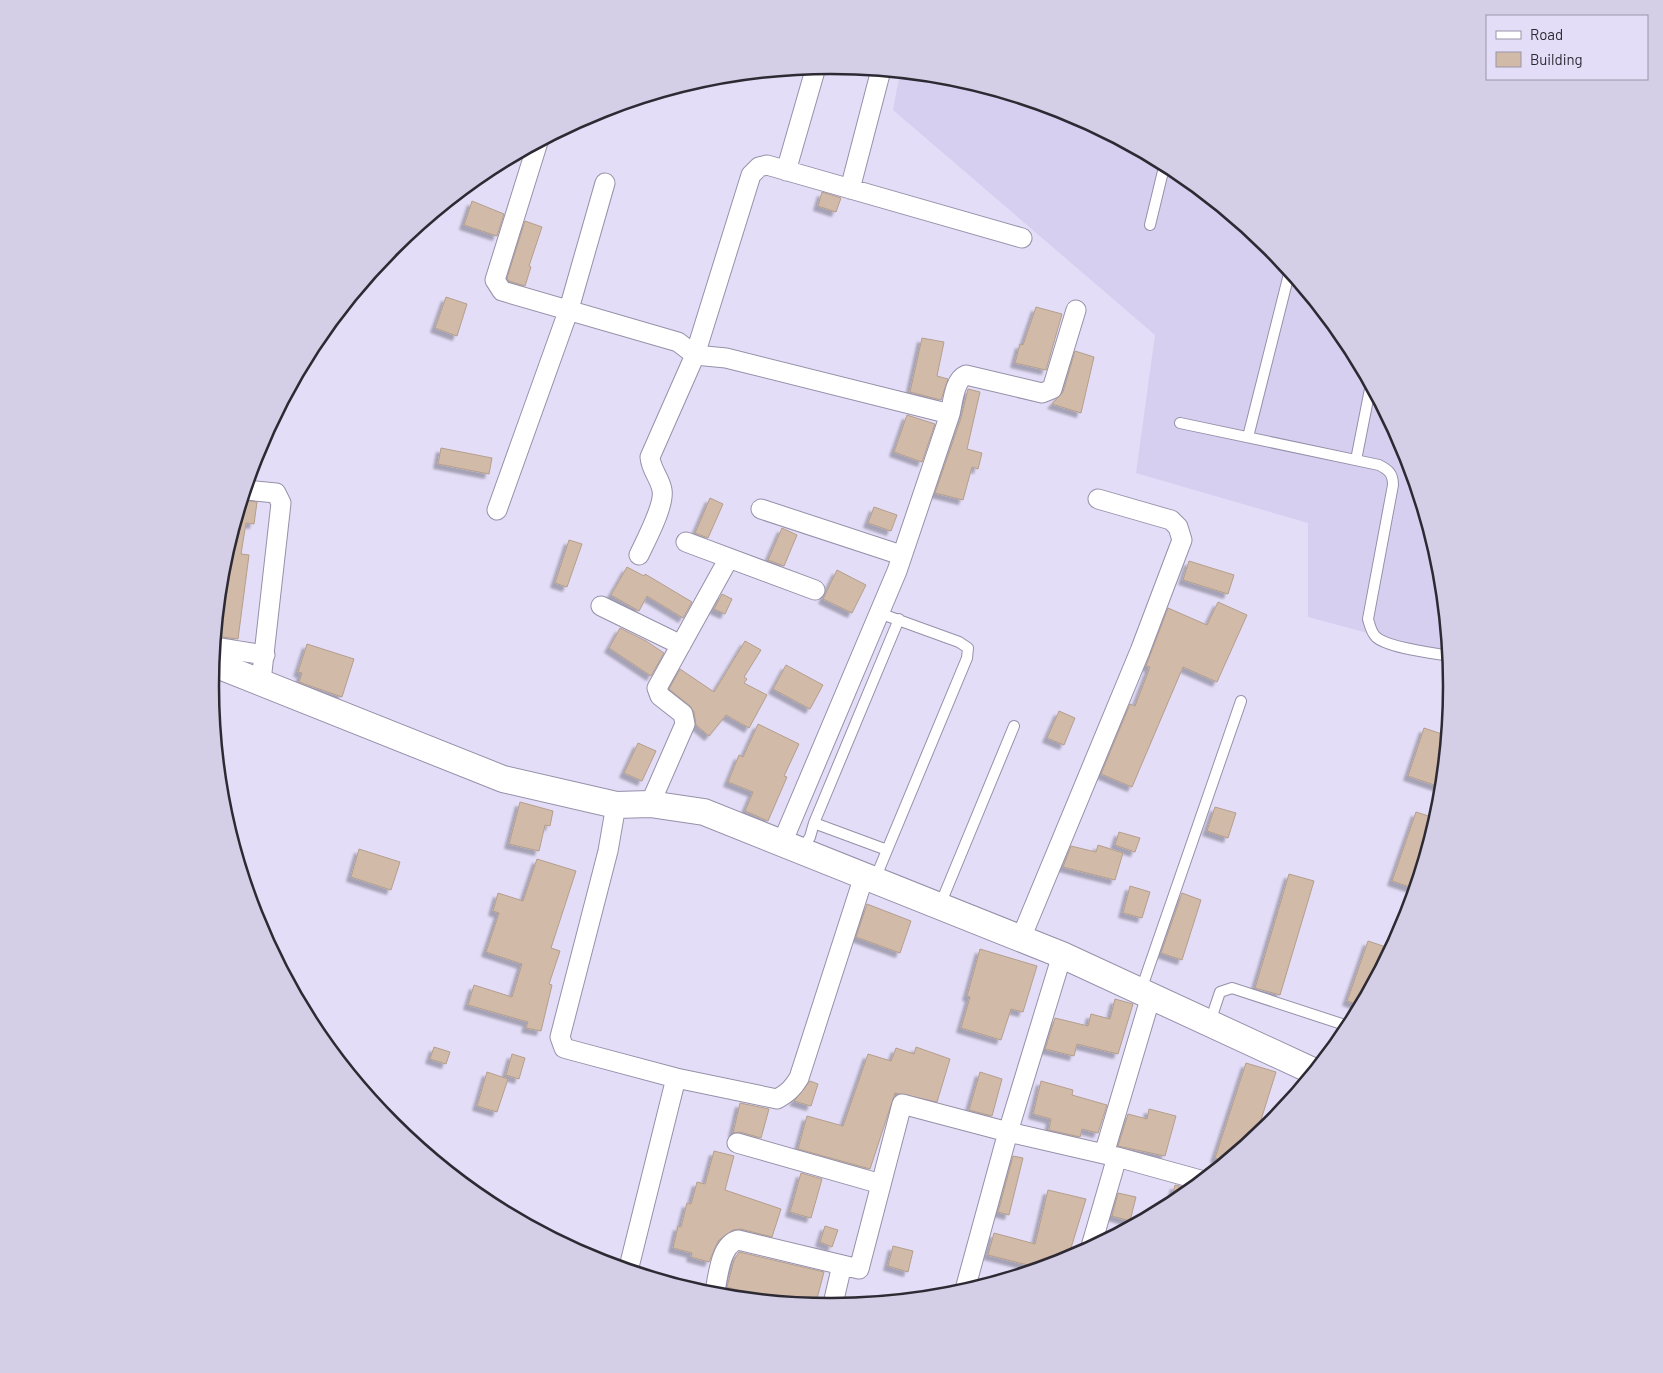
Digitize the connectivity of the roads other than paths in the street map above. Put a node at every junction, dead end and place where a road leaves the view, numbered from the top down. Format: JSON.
{"nodes":[{"id":1,"x":814,"y":74,"type":"edge"},
{"id":2,"x":879,"y":76,"type":"edge"},
{"id":3,"x":535,"y":150,"type":"edge"},
{"id":4,"x":786,"y":171,"type":"junction"},
{"id":5,"x":1163,"y":171,"type":"edge"},
{"id":6,"x":605,"y":183,"type":"dead end"},
{"id":7,"x":850,"y":189,"type":"junction"},
{"id":8,"x":1150,"y":225,"type":"dead end"},
{"id":9,"x":1022,"y":238,"type":"dead end"},
{"id":10,"x":1288,"y":278,"type":"edge"},
{"id":11,"x":569,"y":309,"type":"junction"},
{"id":12,"x":1076,"y":310,"type":"dead end"},
{"id":13,"x":696,"y":355,"type":"junction"},
{"id":14,"x":1369,"y":393,"type":"edge"},
{"id":15,"x":950,"y":414,"type":"junction"},
{"id":16,"x":1180,"y":423,"type":"dead end"},
{"id":17,"x":1248,"y":437,"type":"junction"},
{"id":18,"x":1356,"y":460,"type":"junction"},
{"id":19,"x":251,"y":491,"type":"edge"},
{"id":20,"x":1098,"y":499,"type":"dead end"},
{"id":21,"x":761,"y":509,"type":"dead end"},
{"id":22,"x":497,"y":510,"type":"dead end"},
{"id":23,"x":686,"y":542,"type":"dead end"},
{"id":24,"x":639,"y":555,"type":"dead end"},
{"id":25,"x":901,"y":555,"type":"junction"},
{"id":26,"x":730,"y":558,"type":"junction"},
{"id":27,"x":814,"y":590,"type":"dead end"},
{"id":28,"x":601,"y":606,"type":"dead end"},
{"id":29,"x":879,"y":613,"type":"junction"},
{"id":30,"x":899,"y":619,"type":"junction"},
{"id":31,"x":681,"y":645,"type":"junction"},
{"id":32,"x":220,"y":648,"type":"edge"},
{"id":33,"x":265,"y":655,"type":"junction"},
{"id":34,"x":1443,"y":655,"type":"edge"},
{"id":35,"x":220,"y":666,"type":"edge"},
{"id":36,"x":261,"y":681,"type":"junction"},
{"id":37,"x":1241,"y":700,"type":"dead end"},
{"id":38,"x":1014,"y":726,"type":"dead end"},
{"id":39,"x":650,"y":804,"type":"junction"},
{"id":40,"x":616,"y":805,"type":"junction"},
{"id":41,"x":814,"y":823,"type":"junction"},
{"id":42,"x":792,"y":847,"type":"junction"},
{"id":43,"x":887,"y":850,"type":"junction"},
{"id":44,"x":869,"y":878,"type":"junction"},
{"id":45,"x":939,"y":906,"type":"junction"},
{"id":46,"x":1021,"y":938,"type":"junction"},
{"id":47,"x":1062,"y":955,"type":"junction"},
{"id":48,"x":1146,"y":994,"type":"junction"},
{"id":49,"x":1210,"y":1023,"type":"junction"},
{"id":50,"x":1343,"y":1024,"type":"edge"},
{"id":51,"x":1310,"y":1069,"type":"edge"},
{"id":52,"x":676,"y":1078,"type":"junction"},
{"id":53,"x":1008,"y":1132,"type":"junction"},
{"id":54,"x":737,"y":1143,"type":"dead end"},
{"id":55,"x":1110,"y":1156,"type":"junction"},
{"id":56,"x":1196,"y":1179,"type":"edge"},
{"id":57,"x":882,"y":1184,"type":"junction"},
{"id":58,"x":1092,"y":1241,"type":"edge"},
{"id":59,"x":629,"y":1265,"type":"edge"},
{"id":60,"x":842,"y":1265,"type":"junction"},
{"id":61,"x":967,"y":1283,"type":"edge"},
{"id":62,"x":716,"y":1288,"type":"edge"},
{"id":63,"x":834,"y":1299,"type":"edge"}],
"edges":[{"from":1,"to":4,"type":"street"},
{"from":2,"to":7,"type":"street"},
{"from":3,"to":11,"type":"street"},
{"from":4,"to":7,"type":"street"},
{"from":4,"to":13,"type":"street"},
{"from":5,"to":8,"type":"lane"},
{"from":6,"to":11,"type":"street"},
{"from":7,"to":9,"type":"street"},
{"from":10,"to":17,"type":"lane"},
{"from":11,"to":13,"type":"street"},
{"from":11,"to":22,"type":"street"},
{"from":12,"to":15,"type":"street"},
{"from":13,"to":15,"type":"street"},
{"from":13,"to":24,"type":"street"},
{"from":14,"to":18,"type":"lane"},
{"from":15,"to":25,"type":"street"},
{"from":16,"to":17,"type":"lane"},
{"from":17,"to":18,"type":"lane"},
{"from":18,"to":34,"type":"lane"},
{"from":19,"to":33,"type":"street"},
{"from":20,"to":46,"type":"street"},
{"from":21,"to":25,"type":"street"},
{"from":23,"to":26,"type":"street"},
{"from":25,"to":29,"type":"street"},
{"from":26,"to":27,"type":"street"},
{"from":26,"to":31,"type":"street"},
{"from":28,"to":31,"type":"street"},
{"from":29,"to":30,"type":"lane"},
{"from":29,"to":42,"type":"street"},
{"from":30,"to":41,"type":"lane"},
{"from":30,"to":43,"type":"lane"},
{"from":31,"to":39,"type":"street"},
{"from":32,"to":33,"type":"street"},
{"from":33,"to":36,"type":"street"},
{"from":35,"to":36,"type":"street"},
{"from":36,"to":40,"type":"street"},
{"from":37,"to":48,"type":"lane"},
{"from":38,"to":45,"type":"lane"},
{"from":39,"to":40,"type":"street"},
{"from":39,"to":42,"type":"street"},
{"from":40,"to":52,"type":"street"},
{"from":41,"to":42,"type":"lane"},
{"from":41,"to":43,"type":"lane"},
{"from":42,"to":44,"type":"street"},
{"from":43,"to":44,"type":"lane"},
{"from":44,"to":45,"type":"street"},
{"from":44,"to":52,"type":"street"},
{"from":45,"to":46,"type":"street"},
{"from":46,"to":47,"type":"street"},
{"from":47,"to":48,"type":"street"},
{"from":47,"to":53,"type":"street"},
{"from":48,"to":49,"type":"street"},
{"from":48,"to":55,"type":"street"},
{"from":49,"to":50,"type":"lane"},
{"from":49,"to":51,"type":"street"},
{"from":52,"to":59,"type":"street"},
{"from":53,"to":55,"type":"street"},
{"from":53,"to":57,"type":"street"},
{"from":53,"to":61,"type":"street"},
{"from":54,"to":57,"type":"street"},
{"from":55,"to":56,"type":"street"},
{"from":55,"to":58,"type":"street"},
{"from":57,"to":60,"type":"street"},
{"from":60,"to":62,"type":"street"},
{"from":60,"to":63,"type":"street"}]}
